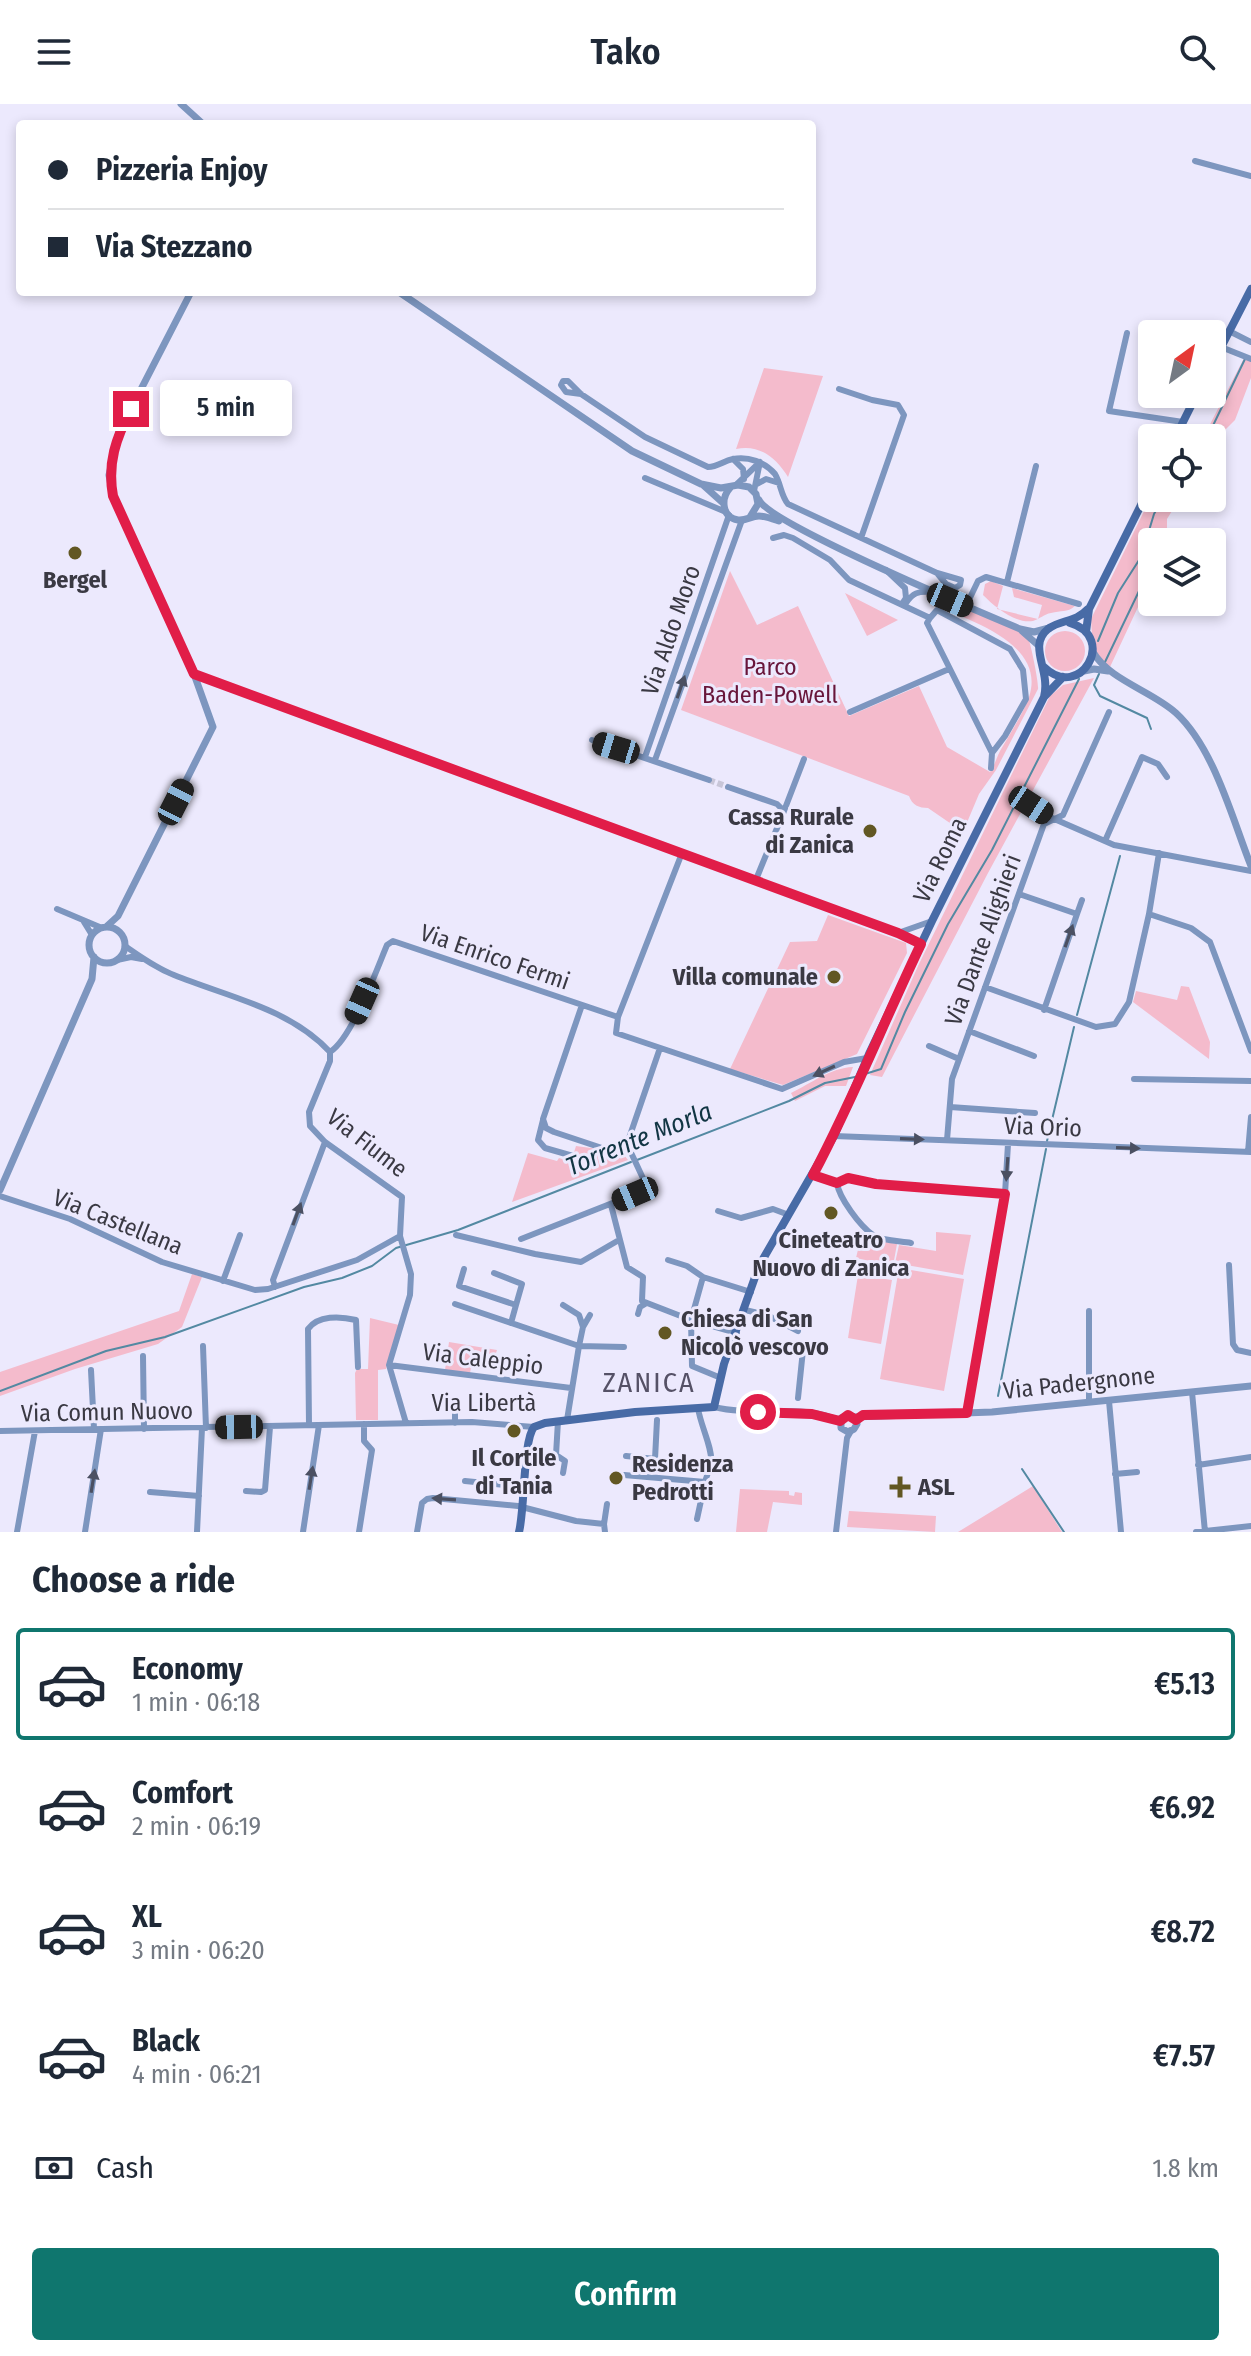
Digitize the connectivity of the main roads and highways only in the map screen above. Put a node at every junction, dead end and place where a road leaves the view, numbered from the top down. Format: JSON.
{"nodes":[{"id":1,"x":1251,"y":289,"type":"edge"},
{"id":2,"x":1226,"y":337,"type":"edge"},
{"id":3,"x":1138,"y":511,"type":"edge"},
{"id":4,"x":1089,"y":609,"type":"junction"},
{"id":5,"x":1069,"y":623,"type":"junction"},
{"id":6,"x":1086,"y":632,"type":"junction"},
{"id":7,"x":1044,"y":667,"type":"junction"},
{"id":8,"x":1063,"y":677,"type":"junction"},
{"id":9,"x":1044,"y":697,"type":"junction"},
{"id":10,"x":714,"y":1407,"type":"joint"},
{"id":11,"x":519,"y":1532,"type":"edge"}],
"edges":[{"from":1,"to":2,"type":"main road"},
{"from":3,"to":4,"type":"main road"},
{"from":4,"to":5,"type":"main road"},
{"from":4,"to":6,"type":"main road"},
{"from":5,"to":6,"type":"main road"},
{"from":5,"to":7,"type":"main road","name":"Via Roma"},
{"from":6,"to":8,"type":"main road"},
{"from":7,"to":8,"type":"main road"},
{"from":7,"to":9,"type":"main road","name":"Via Roma"},
{"from":8,"to":9,"type":"main road","name":"Via Roma"},
{"from":9,"to":10,"type":"main road","name":"Via Roma"},
{"from":10,"to":11,"type":"main road","name":"Via Libertà"}]}
